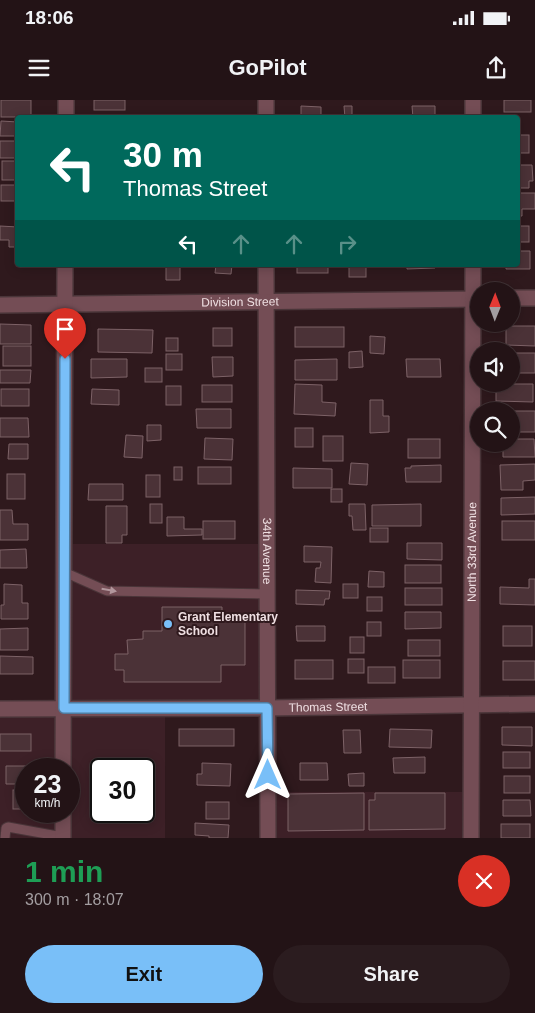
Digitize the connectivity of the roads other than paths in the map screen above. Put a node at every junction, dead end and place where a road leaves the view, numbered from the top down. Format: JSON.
{"nodes":[{"id":1,"x":66,"y":100,"type":"edge"},
{"id":2,"x":266,"y":100,"type":"edge"},
{"id":3,"x":473,"y":100,"type":"edge"},
{"id":4,"x":66,"y":115,"type":"edge"},
{"id":5,"x":266,"y":115,"type":"edge"},
{"id":6,"x":473,"y":115,"type":"edge"},
{"id":7,"x":65,"y":267,"type":"edge"},
{"id":8,"x":266,"y":267,"type":"edge"},
{"id":9,"x":473,"y":267,"type":"edge"},
{"id":10,"x":474,"y":282,"type":"edge"},
{"id":11,"x":520,"y":298,"type":"edge"},
{"id":12,"x":535,"y":298,"type":"edge"},
{"id":13,"x":470,"y":299,"type":"edge"},
{"id":14,"x":265,"y":302,"type":"junction"},
{"id":15,"x":65,"y":304,"type":"junction"},
{"id":16,"x":0,"y":305,"type":"edge"},
{"id":17,"x":476,"y":332,"type":"edge"},
{"id":18,"x":64,"y":572,"type":"junction"},
{"id":19,"x":268,"y":594,"type":"junction"},
{"id":20,"x":535,"y":704,"type":"edge"},
{"id":21,"x":472,"y":705,"type":"junction"},
{"id":22,"x":64,"y":708,"type":"junction"},
{"id":23,"x":267,"y":708,"type":"junction"},
{"id":24,"x":0,"y":710,"type":"edge"},
{"id":25,"x":63,"y":758,"type":"edge"},
{"id":26,"x":63,"y":823,"type":"edge"},
{"id":27,"x":63,"y":837,"type":"edge"},
{"id":28,"x":5,"y":838,"type":"edge"},
{"id":29,"x":268,"y":838,"type":"edge"},
{"id":30,"x":471,"y":838,"type":"edge"}],
"edges":[{"from":1,"to":4,"type":"street"},
{"from":2,"to":5,"type":"street"},
{"from":3,"to":6,"type":"street"},
{"from":7,"to":15,"type":"street"},
{"from":8,"to":14,"type":"street","name":"34th Avenue"},
{"from":9,"to":10,"type":"street","name":"North 33rd Avenue"},
{"from":11,"to":12,"type":"street"},
{"from":13,"to":14,"type":"street","name":"Division Street"},
{"from":14,"to":15,"type":"street","name":"Division Street"},
{"from":14,"to":19,"type":"street","name":"34th Avenue"},
{"from":15,"to":16,"type":"street","name":"Division Street"},
{"from":15,"to":18,"type":"street"},
{"from":17,"to":21,"type":"street","name":"North 33rd Avenue"},
{"from":18,"to":19,"type":"lane","one_way":true},
{"from":18,"to":22,"type":"street"},
{"from":19,"to":23,"type":"street","name":"34th Avenue"},
{"from":20,"to":21,"type":"street","name":"Thomas Street"},
{"from":21,"to":23,"type":"street","name":"Thomas Street"},
{"from":21,"to":30,"type":"street","name":"North 33rd Avenue"},
{"from":22,"to":23,"type":"street","name":"Thomas Street"},
{"from":22,"to":24,"type":"street","name":"Thomas Street"},
{"from":22,"to":25,"type":"street"},
{"from":23,"to":29,"type":"street","name":"34th Avenue"},
{"from":26,"to":27,"type":"street"},
{"from":27,"to":28,"type":"lane"}]}
